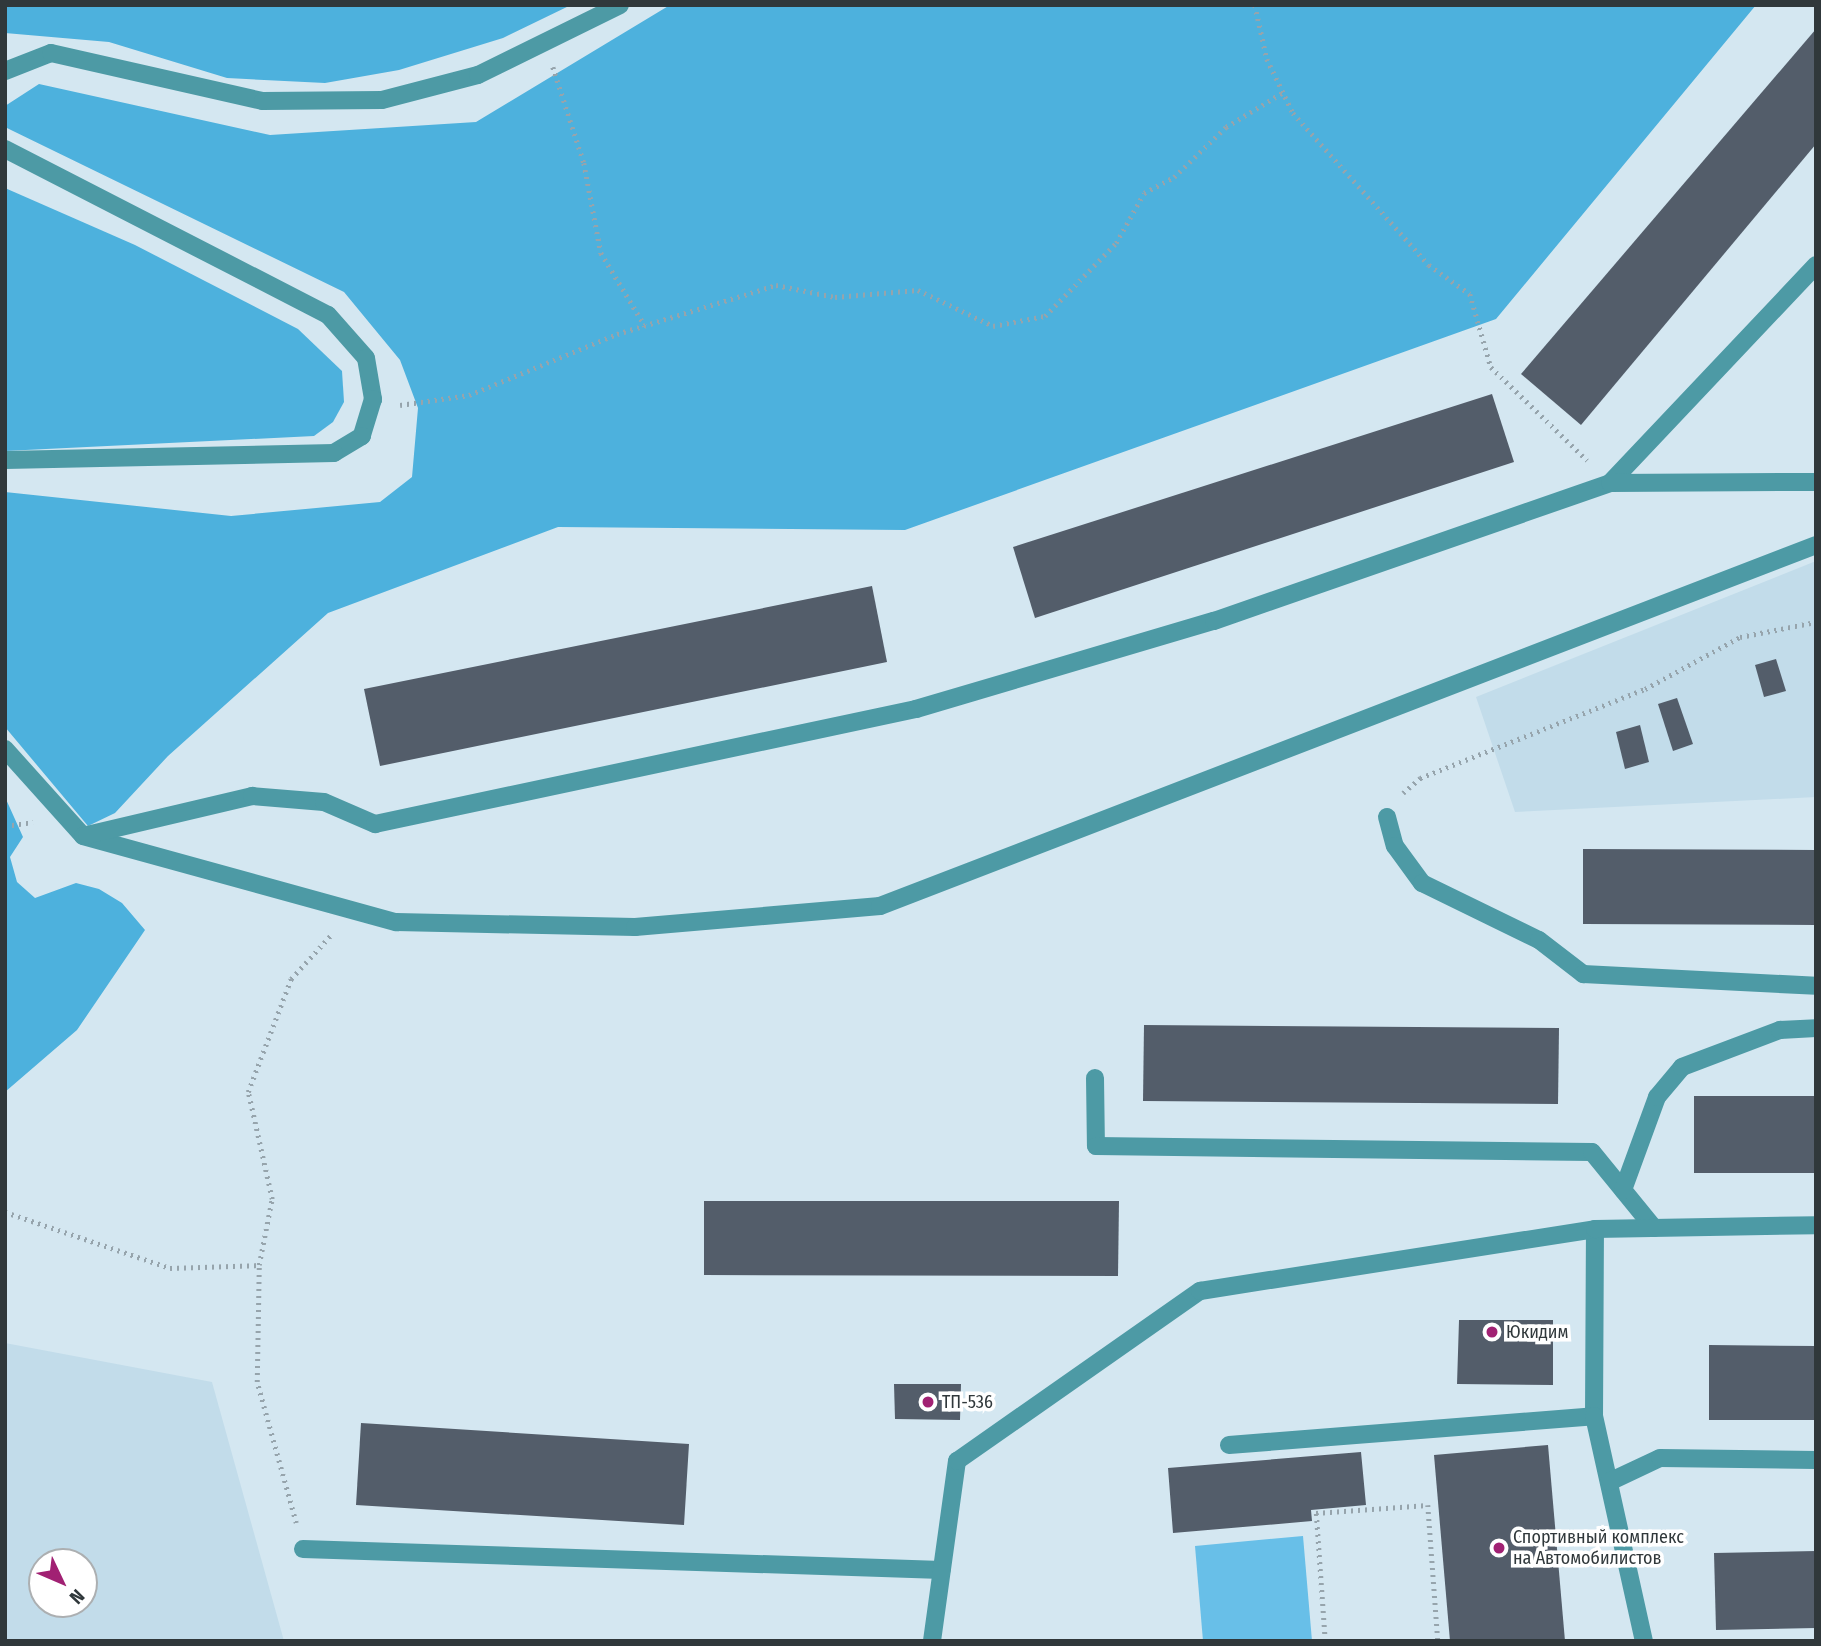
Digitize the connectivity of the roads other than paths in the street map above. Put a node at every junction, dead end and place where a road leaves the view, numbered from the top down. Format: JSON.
{"nodes":[{"id":1,"x":620,"y":5,"type":"edge"},
{"id":2,"x":5,"y":71,"type":"edge"},
{"id":3,"x":5,"y":149,"type":"edge"},
{"id":4,"x":1816,"y":265,"type":"edge"},
{"id":5,"x":5,"y":460,"type":"edge"},
{"id":6,"x":1816,"y":482,"type":"edge"},
{"id":7,"x":1610,"y":483,"type":"junction"},
{"id":8,"x":1816,"y":545,"type":"edge"},
{"id":9,"x":5,"y":749,"type":"edge"},
{"id":10,"x":1387,"y":817,"type":"road end"},
{"id":11,"x":83,"y":836,"type":"junction"},
{"id":12,"x":1816,"y":986,"type":"edge"},
{"id":13,"x":1816,"y":1028,"type":"edge"},
{"id":14,"x":1095,"y":1078,"type":"dead end"},
{"id":15,"x":1623,"y":1190,"type":"junction"},
{"id":16,"x":1816,"y":1225,"type":"edge"},
{"id":17,"x":1654,"y":1228,"type":"junction"},
{"id":18,"x":1595,"y":1230,"type":"junction"},
{"id":19,"x":1594,"y":1416,"type":"junction"},
{"id":20,"x":1229,"y":1445,"type":"dead end"},
{"id":21,"x":1816,"y":1460,"type":"edge"},
{"id":22,"x":1609,"y":1482,"type":"junction"},
{"id":23,"x":303,"y":1549,"type":"road end"},
{"id":24,"x":942,"y":1570,"type":"junction"},
{"id":25,"x":932,"y":1641,"type":"edge"},
{"id":26,"x":1644,"y":1641,"type":"edge"}],
"edges":[{"from":1,"to":2,"type":"street"},
{"from":3,"to":5,"type":"street"},
{"from":4,"to":7,"type":"street"},
{"from":6,"to":7,"type":"street"},
{"from":7,"to":11,"type":"street"},
{"from":8,"to":11,"type":"street"},
{"from":9,"to":11,"type":"street"},
{"from":10,"to":12,"type":"street"},
{"from":13,"to":15,"type":"street"},
{"from":14,"to":15,"type":"street"},
{"from":15,"to":17,"type":"street"},
{"from":16,"to":17,"type":"street"},
{"from":17,"to":18,"type":"street"},
{"from":18,"to":19,"type":"street"},
{"from":18,"to":24,"type":"street"},
{"from":19,"to":20,"type":"street"},
{"from":19,"to":22,"type":"street"},
{"from":21,"to":22,"type":"street"},
{"from":22,"to":26,"type":"street"},
{"from":23,"to":24,"type":"street"},
{"from":24,"to":25,"type":"street"}]}
